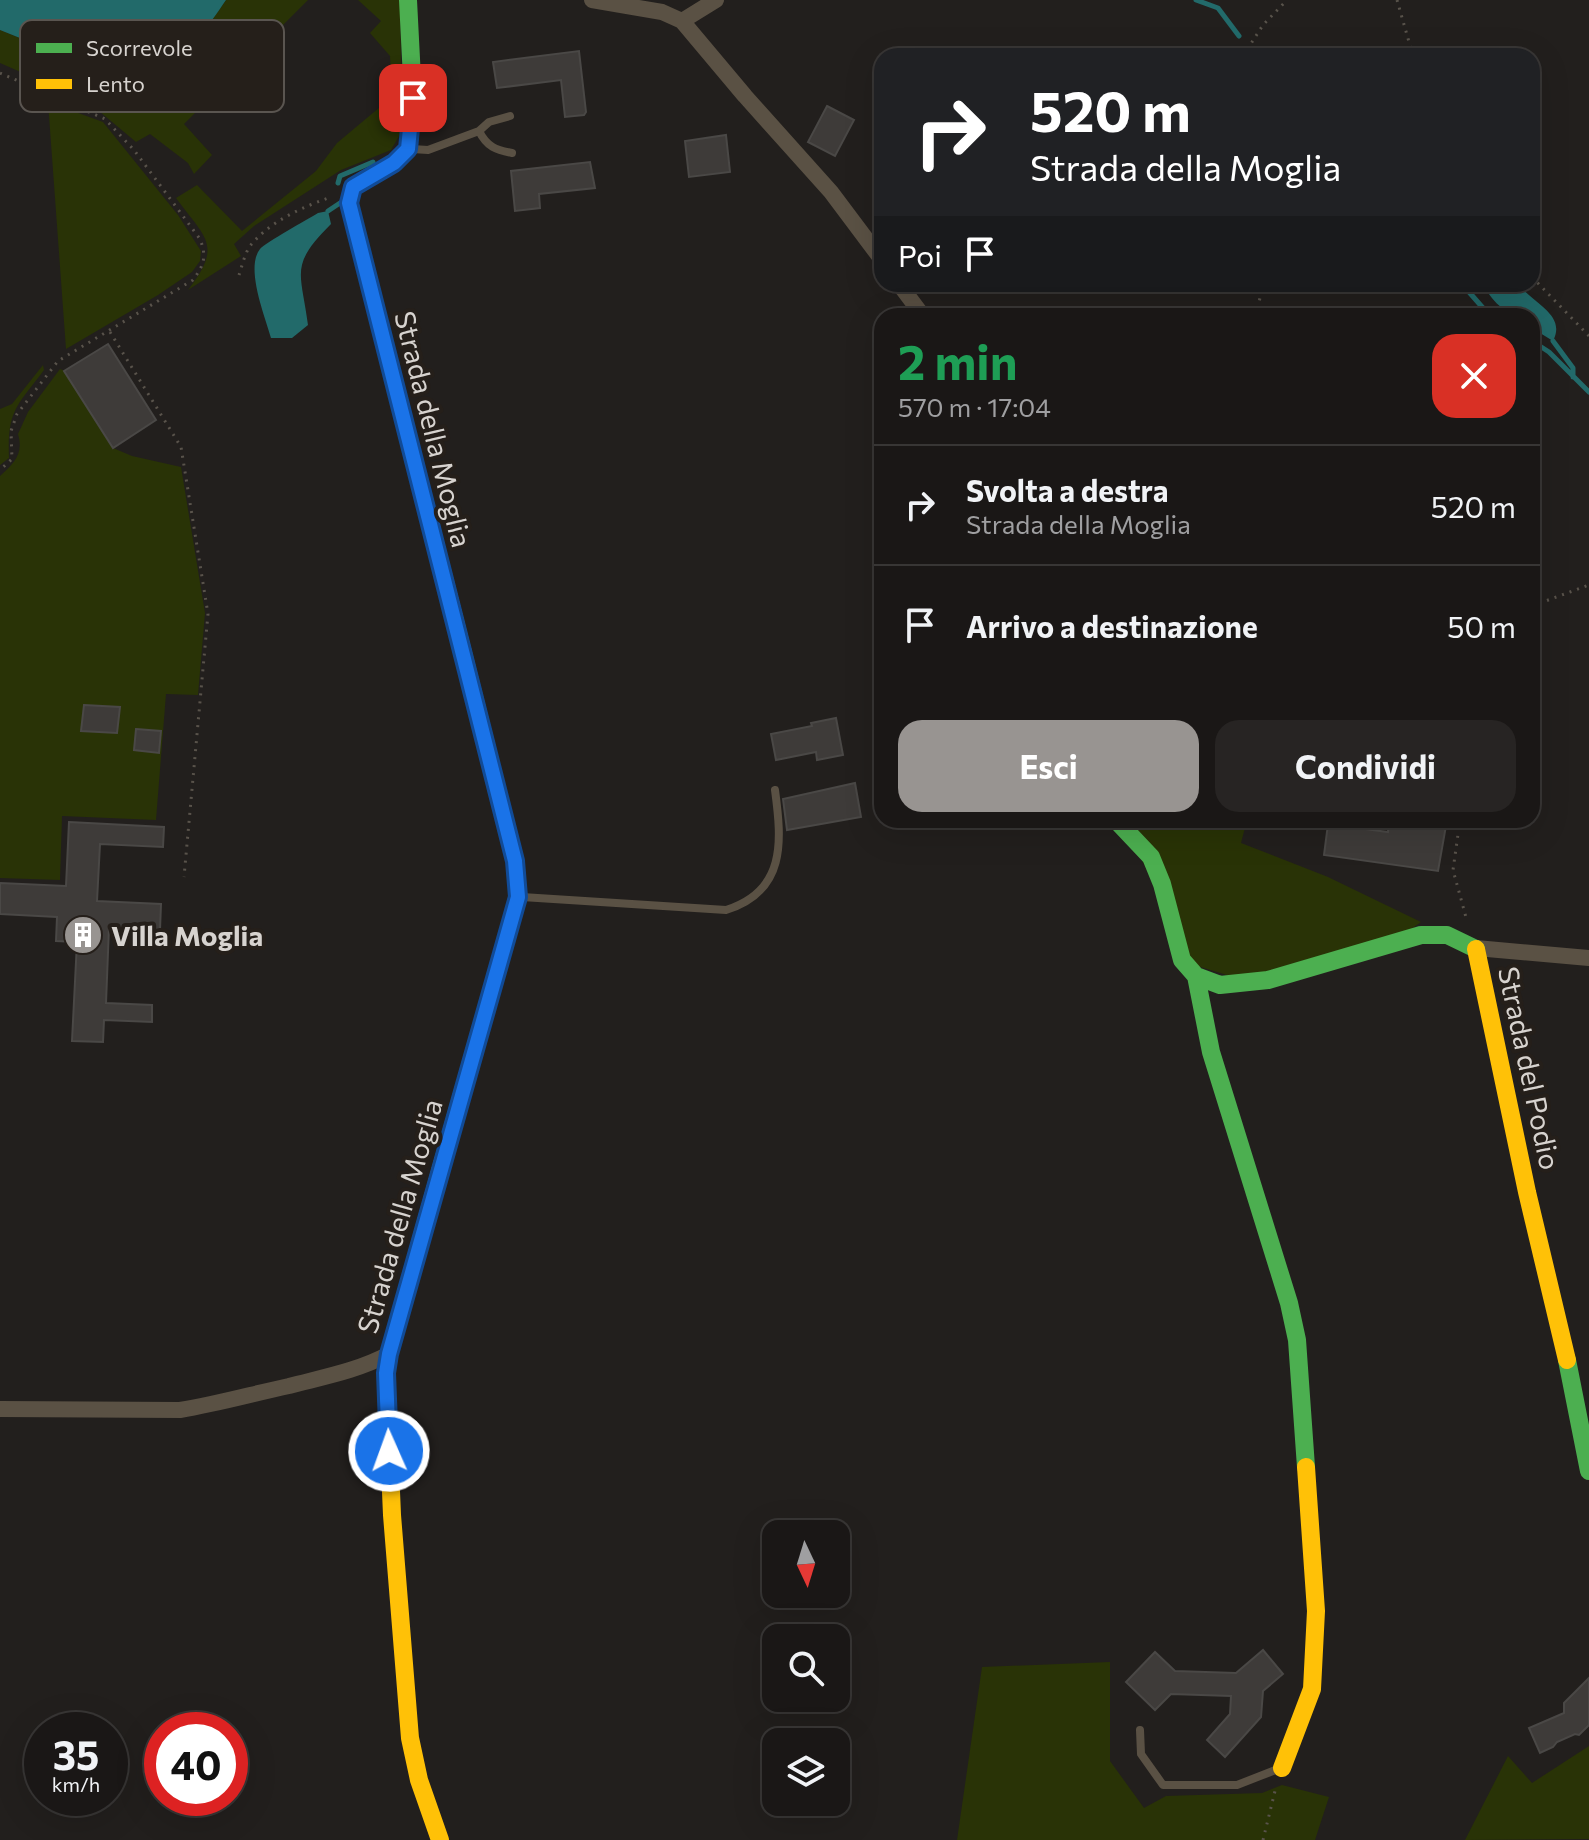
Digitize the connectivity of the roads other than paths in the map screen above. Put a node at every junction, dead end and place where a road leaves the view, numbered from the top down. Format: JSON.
{"nodes":[{"id":1,"x":408,"y":0,"type":"edge"},
{"id":2,"x":592,"y":0,"type":"edge"},
{"id":3,"x":716,"y":0,"type":"edge"},
{"id":4,"x":682,"y":21,"type":"junction"},
{"id":5,"x":510,"y":116,"type":"dead end"},
{"id":6,"x":479,"y":131,"type":"junction"},
{"id":7,"x":408,"y":149,"type":"junction"},
{"id":8,"x":512,"y":153,"type":"dead end"},
{"id":9,"x":874,"y":249,"type":"edge"},
{"id":10,"x":775,"y":790,"type":"dead end"},
{"id":11,"x":1124,"y":828,"type":"edge"},
{"id":12,"x":518,"y":897,"type":"junction"},
{"id":13,"x":1476,"y":948,"type":"junction"},
{"id":14,"x":1589,"y":958,"type":"edge"},
{"id":15,"x":1196,"y":976,"type":"junction"},
{"id":16,"x":389,"y":1354,"type":"junction"},
{"id":17,"x":0,"y":1409,"type":"edge"},
{"id":18,"x":1589,"y":1471,"type":"edge"},
{"id":19,"x":1140,"y":1730,"type":"dead end"},
{"id":20,"x":1282,"y":1768,"type":"joint"},
{"id":21,"x":440,"y":1840,"type":"edge"}],
"edges":[{"from":1,"to":7,"type":"street"},
{"from":2,"to":4,"type":"street"},
{"from":3,"to":4,"type":"street"},
{"from":4,"to":9,"type":"street"},
{"from":5,"to":6,"type":"lane"},
{"from":6,"to":7,"type":"lane"},
{"from":6,"to":8,"type":"lane"},
{"from":7,"to":12,"type":"street","name":"Strada della Moglia"},
{"from":10,"to":12,"type":"lane"},
{"from":11,"to":15,"type":"street"},
{"from":12,"to":16,"type":"street","name":"Strada della Moglia"},
{"from":13,"to":14,"type":"street"},
{"from":13,"to":15,"type":"street","name":"Strada del Podio"},
{"from":13,"to":18,"type":"street","name":"Strada del Podio"},
{"from":15,"to":20,"type":"street"},
{"from":16,"to":17,"type":"street"},
{"from":16,"to":21,"type":"street","name":"Strada della Moglia"},
{"from":19,"to":20,"type":"lane"}]}
